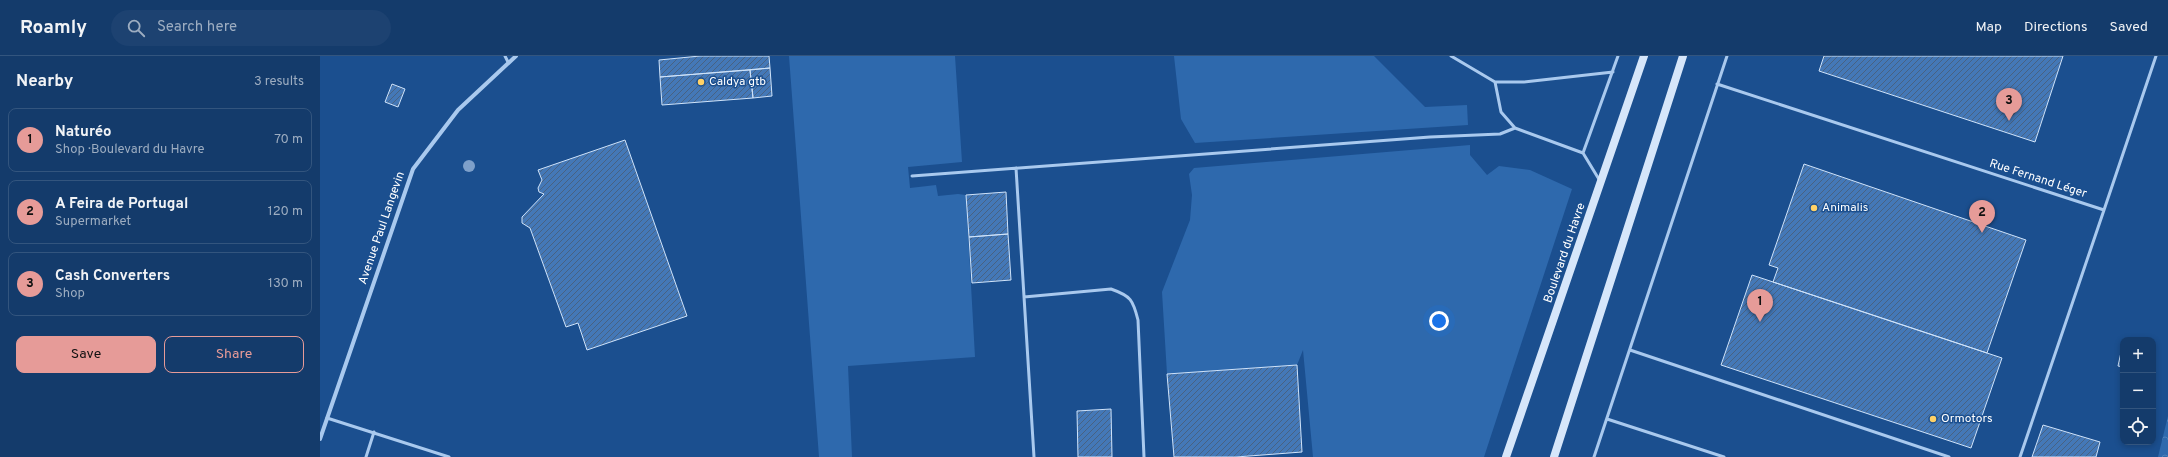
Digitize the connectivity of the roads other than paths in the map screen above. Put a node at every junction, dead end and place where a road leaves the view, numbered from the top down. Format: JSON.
{"nodes":[{"id":1,"x":505,"y":56,"type":"edge"},
{"id":2,"x":516,"y":56,"type":"edge"},
{"id":3,"x":1451,"y":56,"type":"edge"},
{"id":4,"x":1618,"y":56,"type":"edge"},
{"id":5,"x":1644,"y":56,"type":"edge"},
{"id":6,"x":1683,"y":56,"type":"edge"},
{"id":7,"x":1727,"y":56,"type":"edge"},
{"id":8,"x":2156,"y":56,"type":"edge"},
{"id":9,"x":508,"y":62,"type":"junction"},
{"id":10,"x":1613,"y":72,"type":"junction"},
{"id":11,"x":1496,"y":82,"type":"junction"},
{"id":12,"x":1717,"y":84,"type":"junction"},
{"id":13,"x":1515,"y":128,"type":"junction"},
{"id":14,"x":1583,"y":153,"type":"junction"},
{"id":15,"x":1016,"y":168,"type":"junction"},
{"id":16,"x":912,"y":176,"type":"dead end"},
{"id":17,"x":1601,"y":184,"type":"junction"},
{"id":18,"x":2104,"y":210,"type":"junction"},
{"id":19,"x":1024,"y":297,"type":"junction"},
{"id":20,"x":1630,"y":350,"type":"junction"},
{"id":21,"x":327,"y":418,"type":"junction"},
{"id":22,"x":1607,"y":419,"type":"junction"},
{"id":23,"x":374,"y":432,"type":"junction"},
{"id":24,"x":320,"y":439,"type":"edge"},
{"id":25,"x":366,"y":457,"type":"edge"},
{"id":26,"x":450,"y":457,"type":"edge"},
{"id":27,"x":1034,"y":457,"type":"edge"},
{"id":28,"x":1144,"y":457,"type":"edge"},
{"id":29,"x":1506,"y":457,"type":"edge"},
{"id":30,"x":1554,"y":457,"type":"edge"},
{"id":31,"x":1594,"y":457,"type":"edge"},
{"id":32,"x":1724,"y":457,"type":"edge"},
{"id":33,"x":1949,"y":457,"type":"edge"},
{"id":34,"x":2020,"y":457,"type":"edge"}],
"edges":[{"from":1,"to":9,"type":"lane"},
{"from":2,"to":9,"type":"street","name":"Avenue Paul Langevin"},
{"from":3,"to":11,"type":"lane"},
{"from":4,"to":10,"type":"lane"},
{"from":5,"to":17,"type":"main road","name":"Boulevard du Havre"},
{"from":6,"to":30,"type":"main road"},
{"from":7,"to":12,"type":"lane"},
{"from":8,"to":18,"type":"lane"},
{"from":9,"to":21,"type":"street","name":"Avenue Paul Langevin"},
{"from":10,"to":11,"type":"lane"},
{"from":10,"to":14,"type":"lane"},
{"from":11,"to":13,"type":"lane"},
{"from":12,"to":18,"type":"lane","name":"Rue Fernand Léger"},
{"from":12,"to":20,"type":"lane"},
{"from":13,"to":14,"type":"lane"},
{"from":13,"to":15,"type":"lane"},
{"from":14,"to":17,"type":"lane"},
{"from":15,"to":16,"type":"lane"},
{"from":15,"to":19,"type":"lane"},
{"from":17,"to":29,"type":"main road","name":"Boulevard du Havre"},
{"from":18,"to":34,"type":"lane"},
{"from":19,"to":27,"type":"lane"},
{"from":19,"to":28,"type":"lane"},
{"from":20,"to":22,"type":"lane"},
{"from":20,"to":33,"type":"lane"},
{"from":21,"to":23,"type":"lane"},
{"from":21,"to":24,"type":"street","name":"Avenue Paul Langevin"},
{"from":22,"to":31,"type":"lane"},
{"from":22,"to":32,"type":"lane"},
{"from":23,"to":25,"type":"lane"},
{"from":23,"to":26,"type":"lane"}]}
